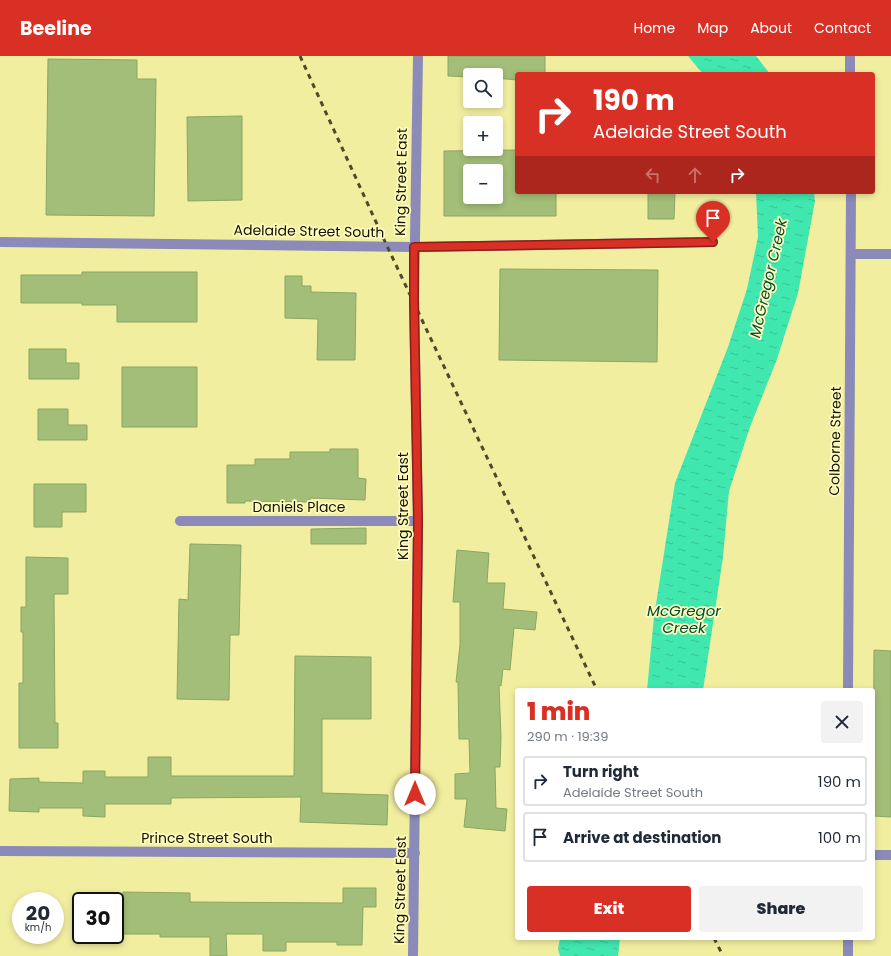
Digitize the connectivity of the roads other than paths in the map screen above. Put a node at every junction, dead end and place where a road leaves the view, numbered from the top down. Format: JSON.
{"nodes":[{"id":1,"x":418,"y":56,"type":"edge"},
{"id":2,"x":850,"y":56,"type":"edge"},
{"id":3,"x":850,"y":72,"type":"edge"},
{"id":4,"x":851,"y":194,"type":"edge"},
{"id":5,"x":0,"y":242,"type":"edge"},
{"id":6,"x":713,"y":242,"type":"dead end"},
{"id":7,"x":414,"y":247,"type":"junction"},
{"id":8,"x":851,"y":254,"type":"junction"},
{"id":9,"x":891,"y":254,"type":"edge"},
{"id":10,"x":180,"y":521,"type":"dead end"},
{"id":11,"x":418,"y":521,"type":"junction"},
{"id":12,"x":848,"y":688,"type":"edge"},
{"id":13,"x":0,"y":851,"type":"edge"},
{"id":14,"x":415,"y":853,"type":"junction"},
{"id":15,"x":875,"y":855,"type":"edge"},
{"id":16,"x":891,"y":855,"type":"edge"},
{"id":17,"x":848,"y":940,"type":"edge"},
{"id":18,"x":413,"y":956,"type":"edge"},
{"id":19,"x":848,"y":956,"type":"edge"}],
"edges":[{"from":1,"to":7,"type":"street","name":"King Street East"},
{"from":2,"to":3,"type":"street"},
{"from":4,"to":8,"type":"street","name":"Colborne Street"},
{"from":5,"to":7,"type":"street","name":"Adelaide Street South"},
{"from":6,"to":7,"type":"street","name":"Adelaide Street South"},
{"from":7,"to":11,"type":"street","name":"King Street East"},
{"from":8,"to":9,"type":"street"},
{"from":8,"to":12,"type":"street","name":"Colborne Street"},
{"from":10,"to":11,"type":"street","name":"Daniels Place"},
{"from":11,"to":14,"type":"street","name":"King Street East"},
{"from":13,"to":14,"type":"street","name":"Prince Street South"},
{"from":14,"to":18,"type":"street","name":"King Street East"},
{"from":15,"to":16,"type":"street"},
{"from":17,"to":19,"type":"street"}]}
